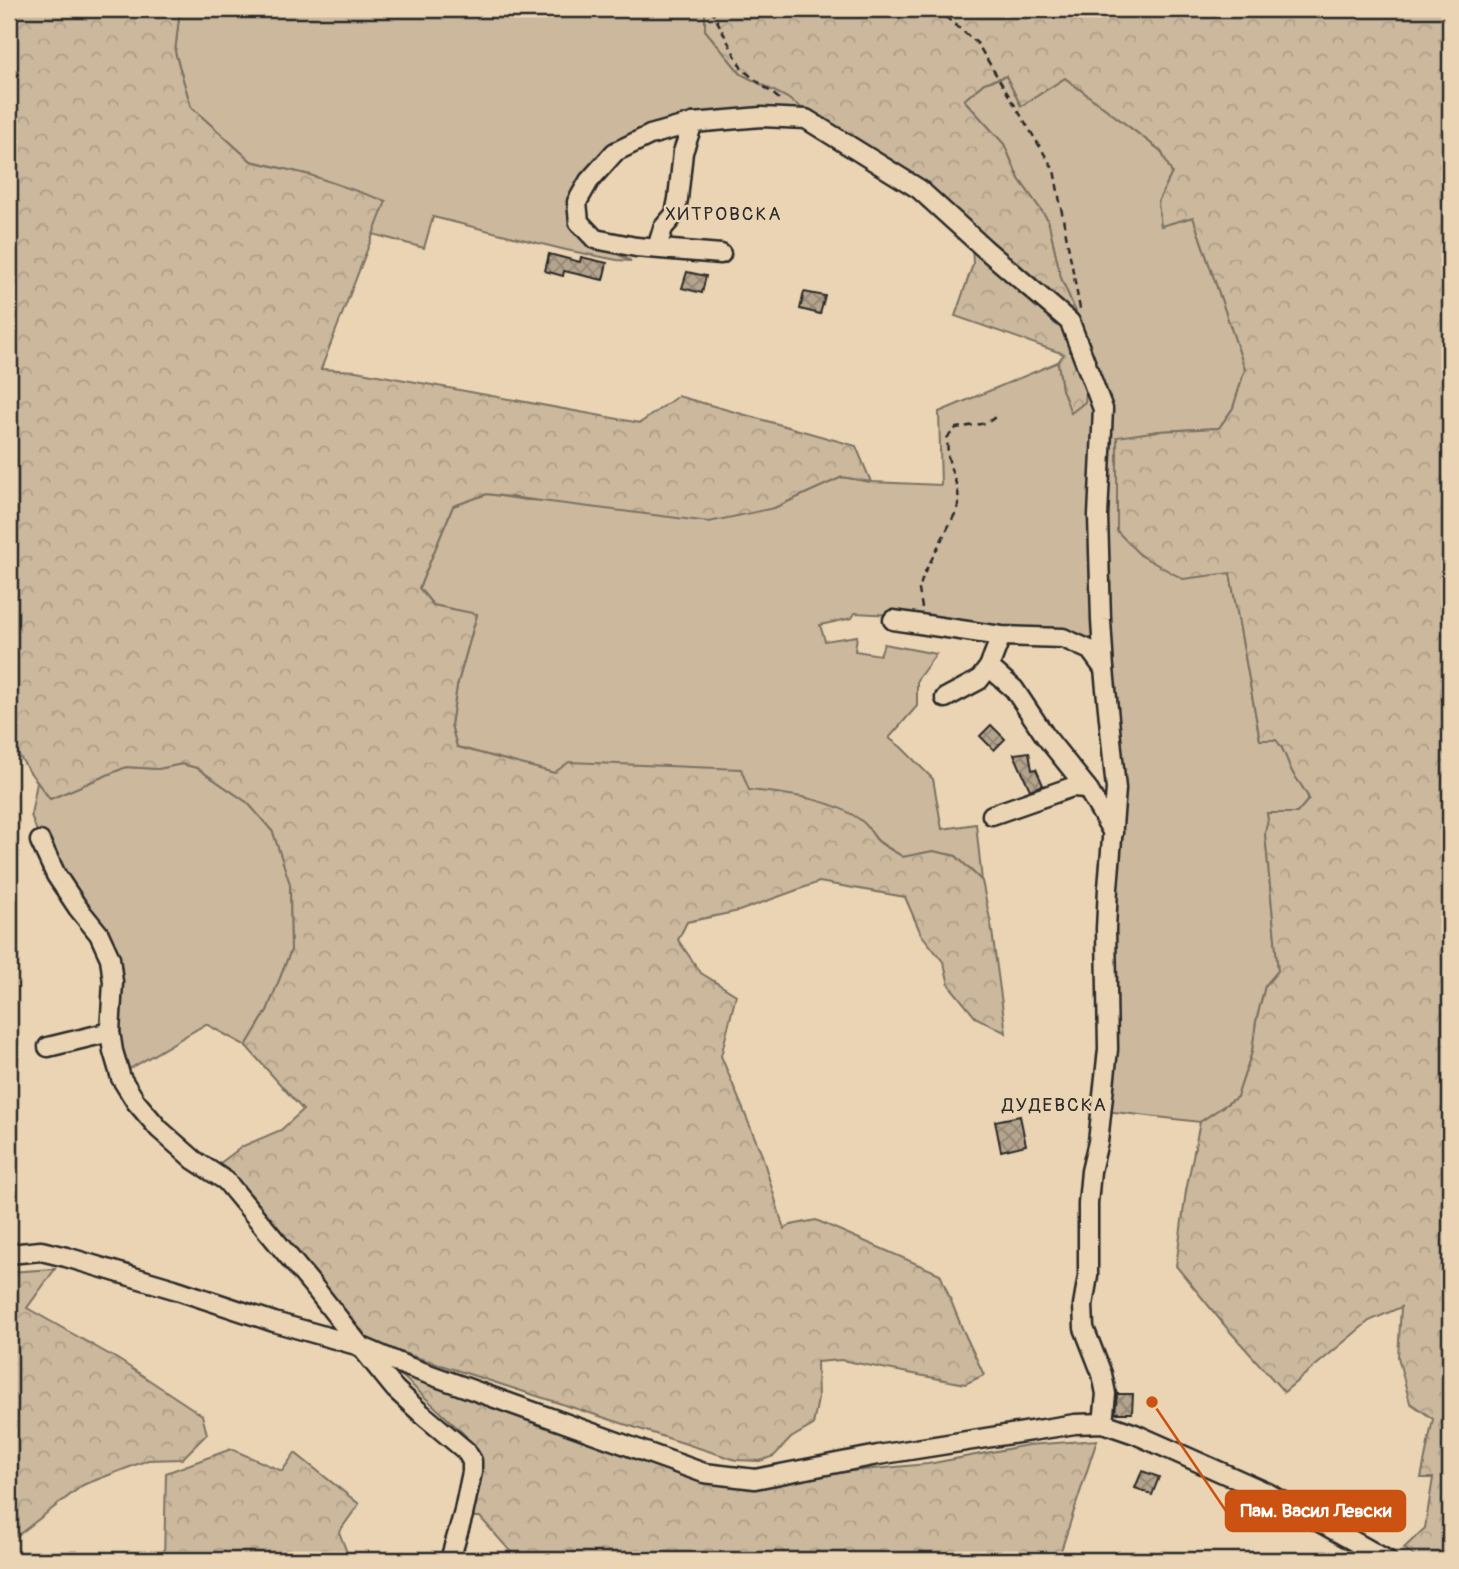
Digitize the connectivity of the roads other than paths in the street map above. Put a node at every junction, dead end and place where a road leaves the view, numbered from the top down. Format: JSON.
{"nodes":[{"id":1,"x":693,"y":122,"type":"junction"},
{"id":2,"x":657,"y":248,"type":"junction"},
{"id":3,"x":721,"y":254,"type":"dead end"},
{"id":4,"x":892,"y":620,"type":"dead end"},
{"id":5,"x":1001,"y":636,"type":"junction"},
{"id":6,"x":989,"y":667,"type":"junction"},
{"id":7,"x":1104,"y":669,"type":"junction"},
{"id":8,"x":945,"y":698,"type":"dead end"},
{"id":9,"x":1087,"y":788,"type":"junction"},
{"id":10,"x":992,"y":816,"type":"dead end"},
{"id":11,"x":1113,"y":833,"type":"junction"},
{"id":12,"x":40,"y":841,"type":"dead end"},
{"id":13,"x":110,"y":1032,"type":"junction"},
{"id":14,"x":48,"y":1047,"type":"dead end"},
{"id":15,"x":9,"y":1254,"type":"edge"},
{"id":16,"x":360,"y":1346,"type":"junction"},
{"id":17,"x":1103,"y":1423,"type":"junction"},
{"id":18,"x":450,"y":1560,"type":"edge"},
{"id":19,"x":1387,"y":1560,"type":"edge"}],
"edges":[{"from":1,"to":2,"type":"street"},
{"from":1,"to":2,"type":"street"},
{"from":1,"to":7,"type":"street"},
{"from":2,"to":3,"type":"street"},
{"from":4,"to":5,"type":"street"},
{"from":5,"to":6,"type":"street"},
{"from":5,"to":7,"type":"street"},
{"from":6,"to":8,"type":"street"},
{"from":6,"to":9,"type":"street"},
{"from":7,"to":11,"type":"street"},
{"from":9,"to":10,"type":"street"},
{"from":9,"to":11,"type":"street"},
{"from":11,"to":17,"type":"street"},
{"from":12,"to":13,"type":"street"},
{"from":13,"to":14,"type":"street"},
{"from":13,"to":16,"type":"street"},
{"from":15,"to":16,"type":"street"},
{"from":16,"to":17,"type":"street"},
{"from":16,"to":18,"type":"street"},
{"from":17,"to":19,"type":"street"}]}
